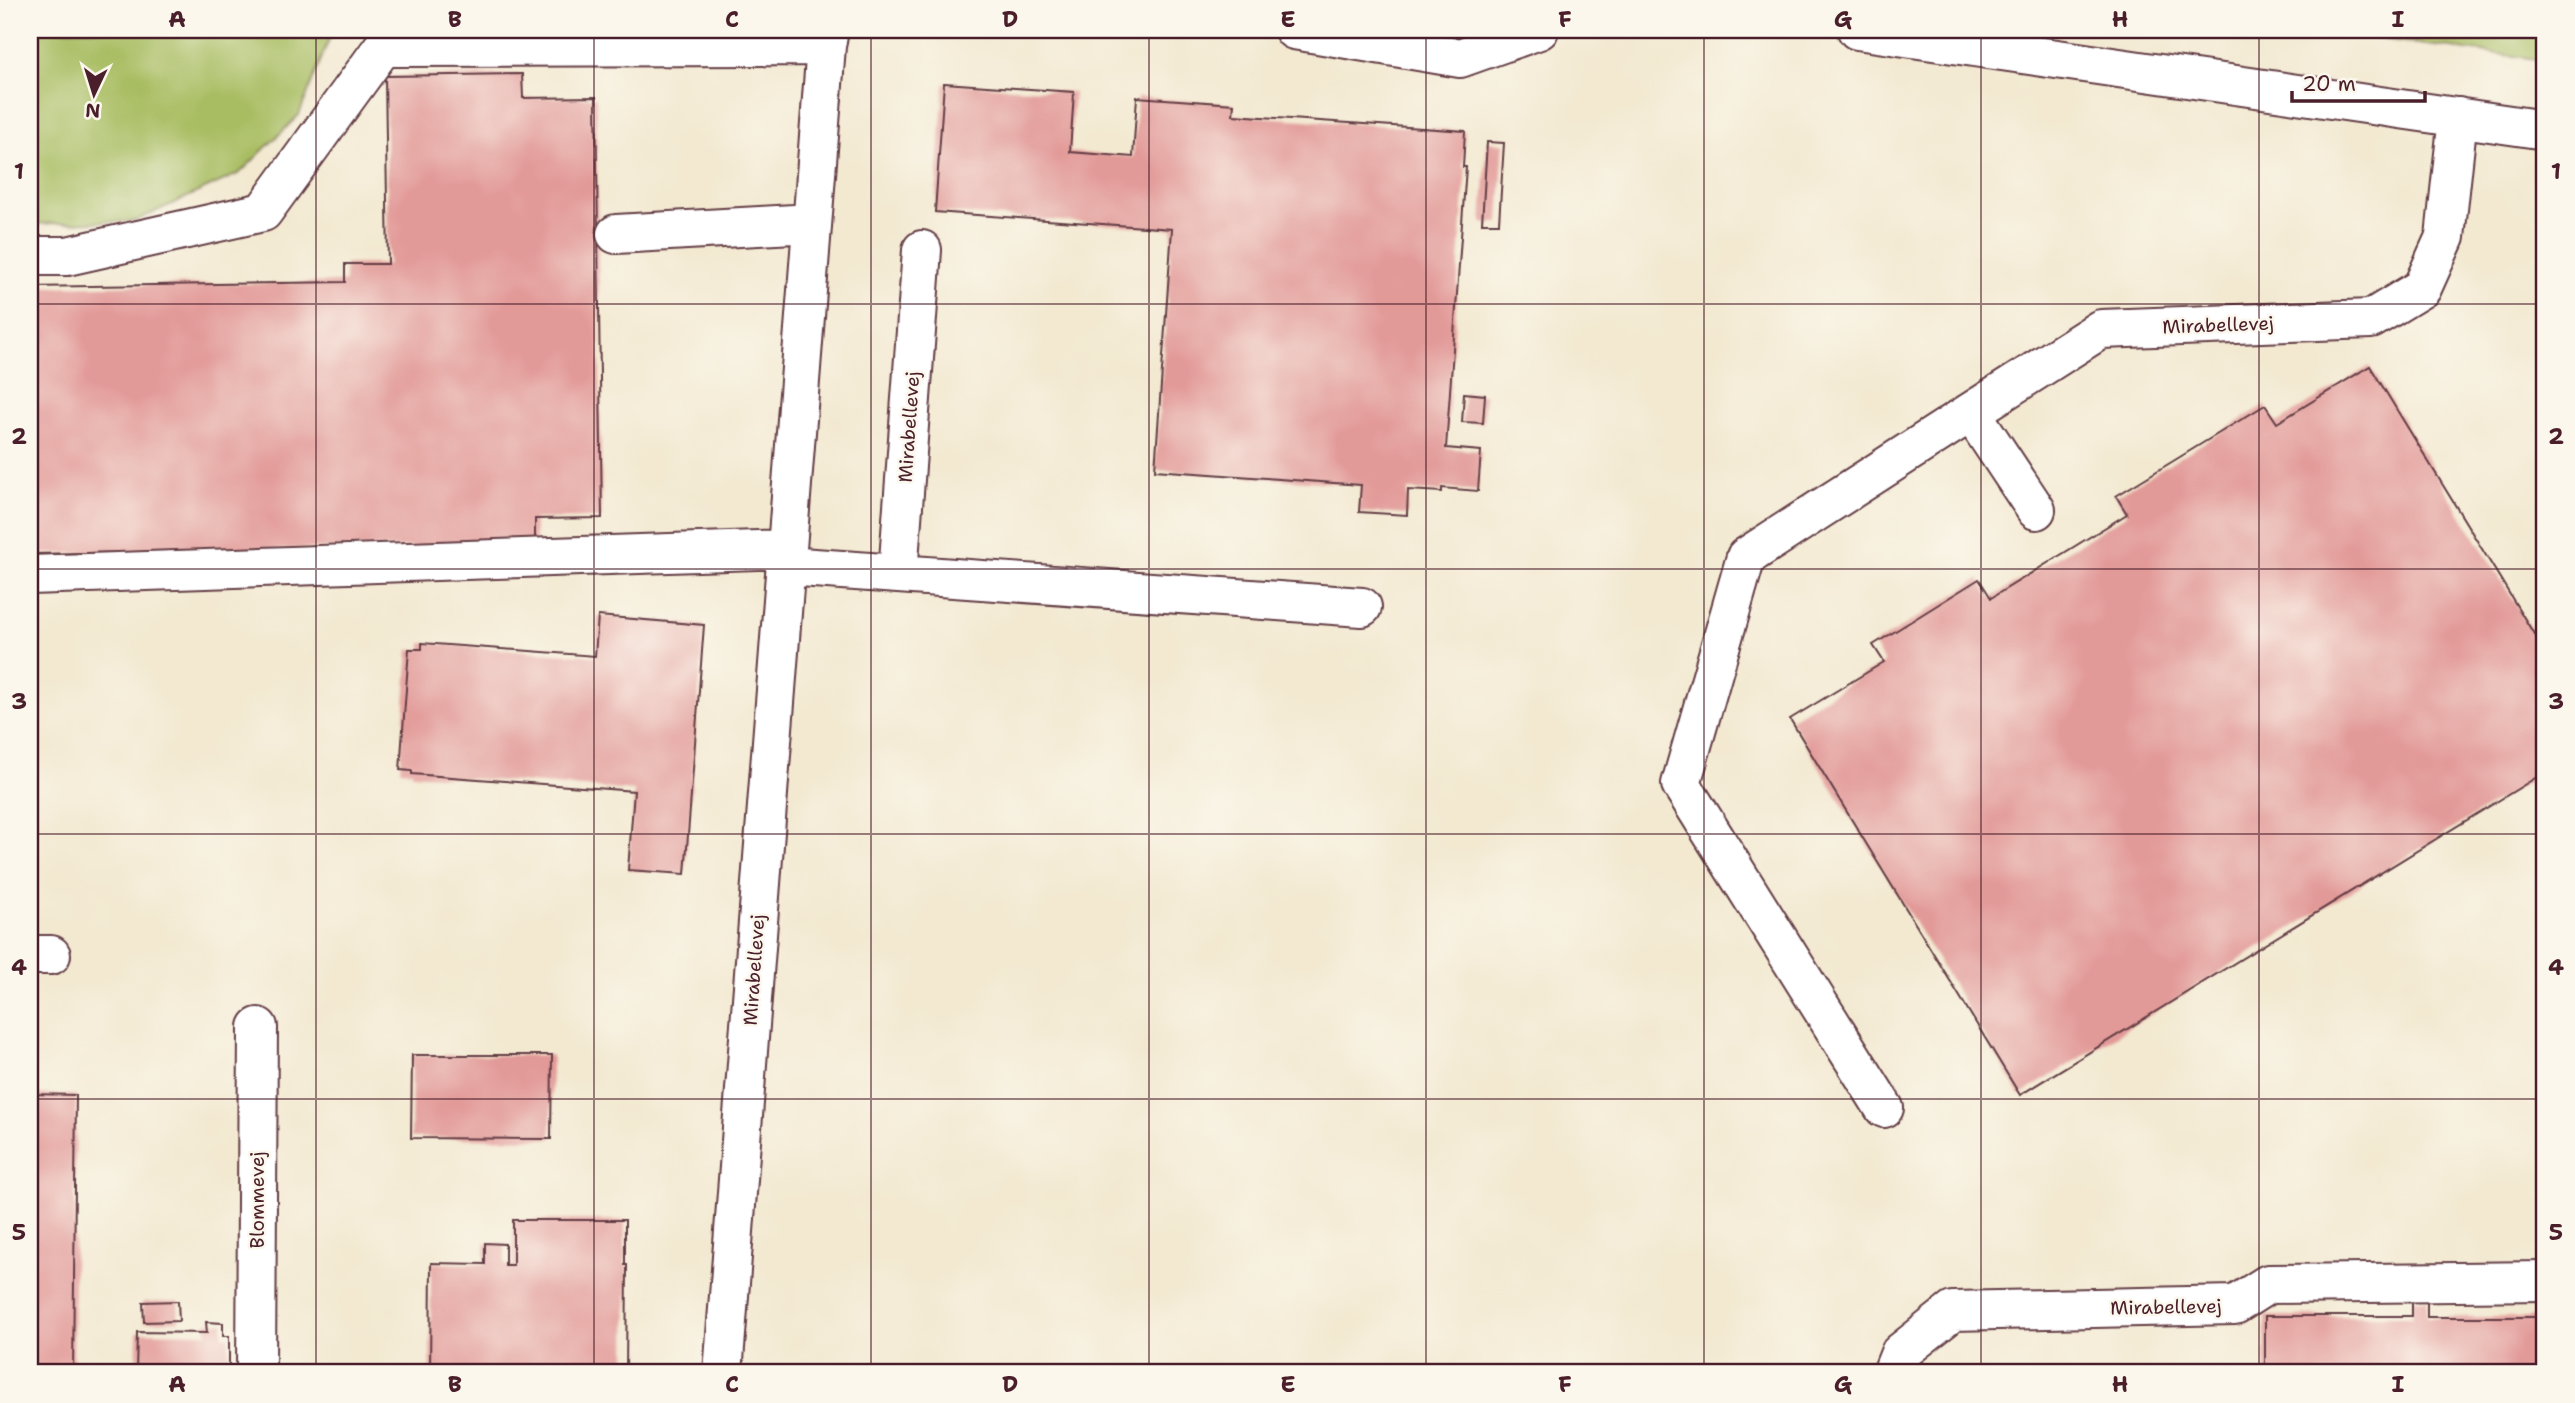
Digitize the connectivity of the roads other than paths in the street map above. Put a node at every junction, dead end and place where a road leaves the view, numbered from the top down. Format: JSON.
{"nodes":[{"id":1,"x":1294,"y":30,"type":"edge"},
{"id":2,"x":1539,"y":30,"type":"edge"},
{"id":3,"x":1857,"y":30,"type":"edge"},
{"id":4,"x":827,"y":38,"type":"edge"},
{"id":5,"x":2458,"y":117,"type":"junction"},
{"id":6,"x":2545,"y":130,"type":"edge"},
{"id":7,"x":812,"y":223,"type":"junction"},
{"id":8,"x":615,"y":234,"type":"dead end"},
{"id":9,"x":922,"y":250,"type":"dead end"},
{"id":10,"x":30,"y":256,"type":"edge"},
{"id":11,"x":1971,"y":412,"type":"junction"},
{"id":12,"x":2036,"y":510,"type":"dead end"},
{"id":13,"x":786,"y":558,"type":"junction"},
{"id":14,"x":898,"y":574,"type":"junction"},
{"id":15,"x":30,"y":575,"type":"edge"},
{"id":16,"x":1362,"y":607,"type":"dead end"},
{"id":17,"x":258,"y":1027,"type":"dead end"},
{"id":18,"x":1884,"y":1108,"type":"dead end"},
{"id":19,"x":2545,"y":1280,"type":"edge"},
{"id":20,"x":256,"y":1373,"type":"edge"},
{"id":21,"x":723,"y":1373,"type":"edge"},
{"id":22,"x":1892,"y":1373,"type":"edge"}],
"edges":[{"from":1,"to":2,"type":"street"},
{"from":3,"to":5,"type":"street"},
{"from":4,"to":7,"type":"street","name":"Mirabellevej"},
{"from":4,"to":10,"type":"street"},
{"from":5,"to":6,"type":"street"},
{"from":5,"to":11,"type":"street","name":"Mirabellevej"},
{"from":7,"to":8,"type":"street"},
{"from":7,"to":13,"type":"street","name":"Mirabellevej"},
{"from":9,"to":14,"type":"street","name":"Mirabellevej"},
{"from":11,"to":12,"type":"street"},
{"from":11,"to":18,"type":"street","name":"Mirabellevej"},
{"from":13,"to":14,"type":"street"},
{"from":13,"to":15,"type":"street"},
{"from":13,"to":21,"type":"street","name":"Mirabellevej"},
{"from":14,"to":16,"type":"street"},
{"from":17,"to":20,"type":"street","name":"Blommevej"},
{"from":19,"to":22,"type":"street","name":"Mirabellevej"}]}
